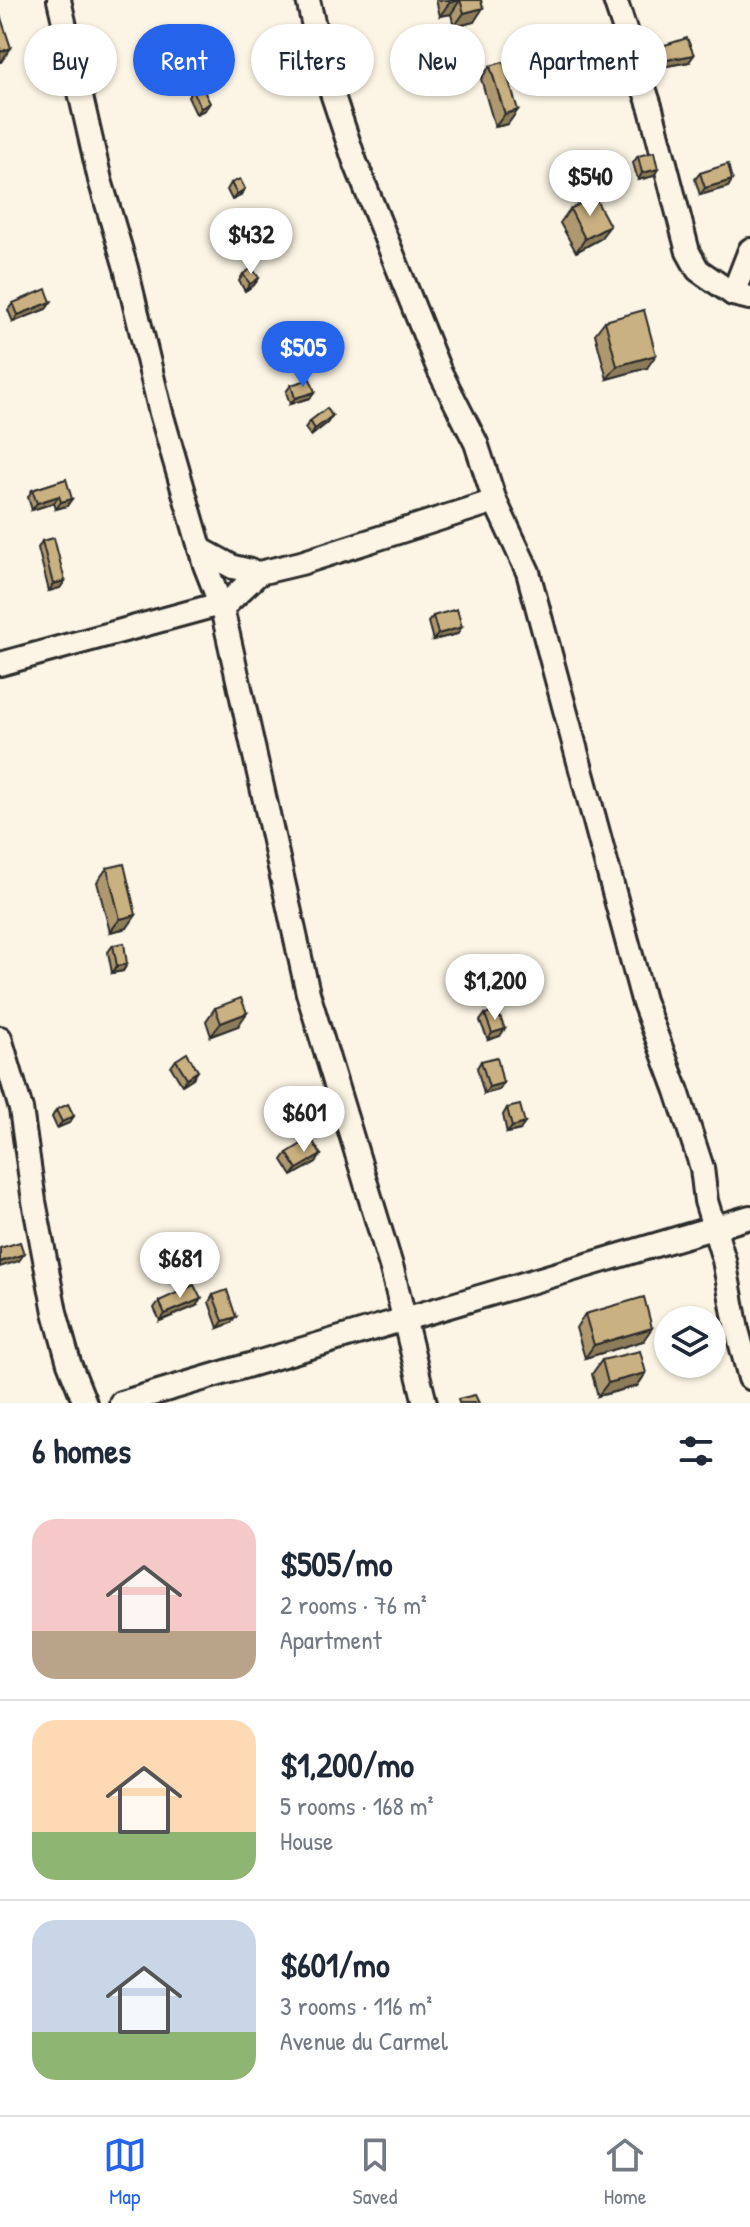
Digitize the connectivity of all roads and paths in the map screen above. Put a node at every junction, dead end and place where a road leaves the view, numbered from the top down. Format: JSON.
{"nodes":[{"id":1,"x":59,"y":0,"type":"edge"},
{"id":2,"x":308,"y":0,"type":"edge"},
{"id":3,"x":615,"y":0,"type":"edge"},
{"id":4,"x":750,"y":250,"type":"edge"},
{"id":5,"x":741,"y":296,"type":"edge"},
{"id":6,"x":495,"y":501,"type":"junction"},
{"id":7,"x":200,"y":549,"type":"junction"},
{"id":8,"x":259,"y":573,"type":"junction"},
{"id":9,"x":221,"y":606,"type":"junction"},
{"id":10,"x":0,"y":664,"type":"edge"},
{"id":11,"x":0,"y":1038,"type":"edge"},
{"id":12,"x":750,"y":1217,"type":"edge"},
{"id":13,"x":715,"y":1229,"type":"junction"},
{"id":14,"x":404,"y":1320,"type":"junction"},
{"id":15,"x":748,"y":1369,"type":"edge"},
{"id":16,"x":85,"y":1403,"type":"edge"},
{"id":17,"x":121,"y":1403,"type":"edge"},
{"id":18,"x":425,"y":1403,"type":"edge"}],
"edges":[{"from":1,"to":7,"type":"street"},
{"from":2,"to":6,"type":"street"},
{"from":3,"to":5,"type":"street"},
{"from":4,"to":5,"type":"street"},
{"from":6,"to":8,"type":"street"},
{"from":6,"to":13,"type":"street"},
{"from":7,"to":8,"type":"street"},
{"from":7,"to":9,"type":"street"},
{"from":8,"to":9,"type":"street"},
{"from":9,"to":10,"type":"street"},
{"from":9,"to":14,"type":"street"},
{"from":11,"to":16,"type":"street"},
{"from":12,"to":13,"type":"street"},
{"from":13,"to":14,"type":"street"},
{"from":13,"to":15,"type":"street"},
{"from":14,"to":17,"type":"street"},
{"from":14,"to":18,"type":"street"}]}
